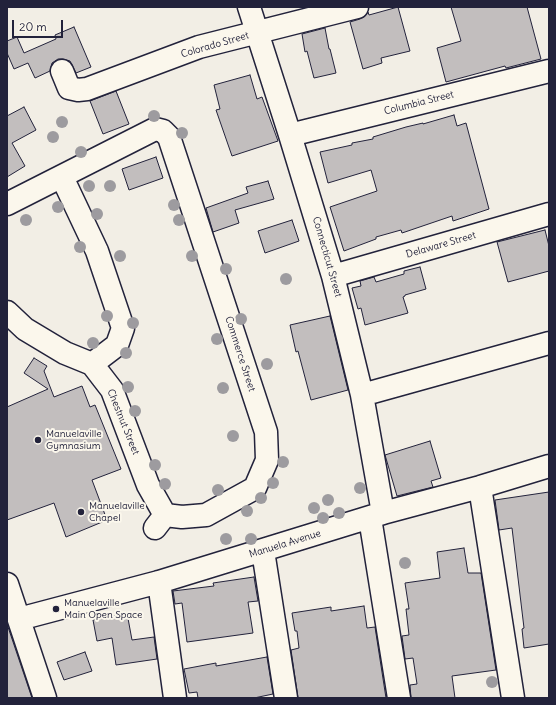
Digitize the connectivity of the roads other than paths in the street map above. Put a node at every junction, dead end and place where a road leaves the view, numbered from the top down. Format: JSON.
{"nodes":[{"id":1,"x":249,"y":7,"type":"edge"},
{"id":2,"x":357,"y":7,"type":"edge"},
{"id":3,"x":258,"y":33,"type":"junction"},
{"id":4,"x":62,"y":71,"type":"dead end"},
{"id":5,"x":549,"y":71,"type":"edge"},
{"id":6,"x":290,"y":135,"type":"junction"},
{"id":7,"x":62,"y":177,"type":"junction"},
{"id":8,"x":7,"y":204,"type":"edge"},
{"id":9,"x":549,"y":214,"type":"edge"},
{"id":10,"x":334,"y":276,"type":"junction"},
{"id":11,"x":7,"y":312,"type":"edge"},
{"id":12,"x":549,"y":343,"type":"edge"},
{"id":13,"x":92,"y":364,"type":"junction"},
{"id":14,"x":362,"y":395,"type":"junction"},
{"id":15,"x":549,"y":466,"type":"edge"},
{"id":16,"x":480,"y":487,"type":"junction"},
{"id":17,"x":377,"y":516,"type":"junction"},
{"id":18,"x":160,"y":521,"type":"joint"},
{"id":19,"x":263,"y":551,"type":"junction"},
{"id":20,"x":159,"y":582,"type":"junction"},
{"id":21,"x":7,"y":584,"type":"edge"},
{"id":22,"x":19,"y":619,"type":"junction"},
{"id":23,"x":45,"y":698,"type":"edge"},
{"id":24,"x":175,"y":698,"type":"edge"},
{"id":25,"x":286,"y":698,"type":"edge"},
{"id":26,"x":399,"y":698,"type":"edge"},
{"id":27,"x":513,"y":698,"type":"edge"}],
"edges":[{"from":1,"to":3,"type":"street","name":"Connecticut Street"},
{"from":2,"to":3,"type":"street","name":"Colorado Street"},
{"from":3,"to":4,"type":"street","name":"Colorado Street"},
{"from":3,"to":6,"type":"street","name":"Connecticut Street"},
{"from":5,"to":6,"type":"street","name":"Columbia Street"},
{"from":6,"to":10,"type":"street","name":"Connecticut Street"},
{"from":7,"to":8,"type":"street"},
{"from":7,"to":13,"type":"street"},
{"from":7,"to":18,"type":"street","name":"Commerce Street"},
{"from":9,"to":10,"type":"street","name":"Delaware Street"},
{"from":10,"to":14,"type":"street","name":"Connecticut Street"},
{"from":11,"to":13,"type":"street"},
{"from":12,"to":14,"type":"street"},
{"from":13,"to":18,"type":"street","name":"Chestnut Street"},
{"from":14,"to":17,"type":"street","name":"Connecticut Street"},
{"from":15,"to":16,"type":"street","name":"Manuela Avenue"},
{"from":16,"to":17,"type":"street","name":"Manuela Avenue"},
{"from":16,"to":27,"type":"street"},
{"from":17,"to":19,"type":"street","name":"Manuela Avenue"},
{"from":17,"to":26,"type":"street","name":"Connecticut Street"},
{"from":19,"to":20,"type":"street","name":"Manuela Avenue"},
{"from":19,"to":25,"type":"street"},
{"from":20,"to":22,"type":"street","name":"Manuela Avenue"},
{"from":20,"to":24,"type":"street"},
{"from":21,"to":22,"type":"street"},
{"from":22,"to":23,"type":"street"}]}
